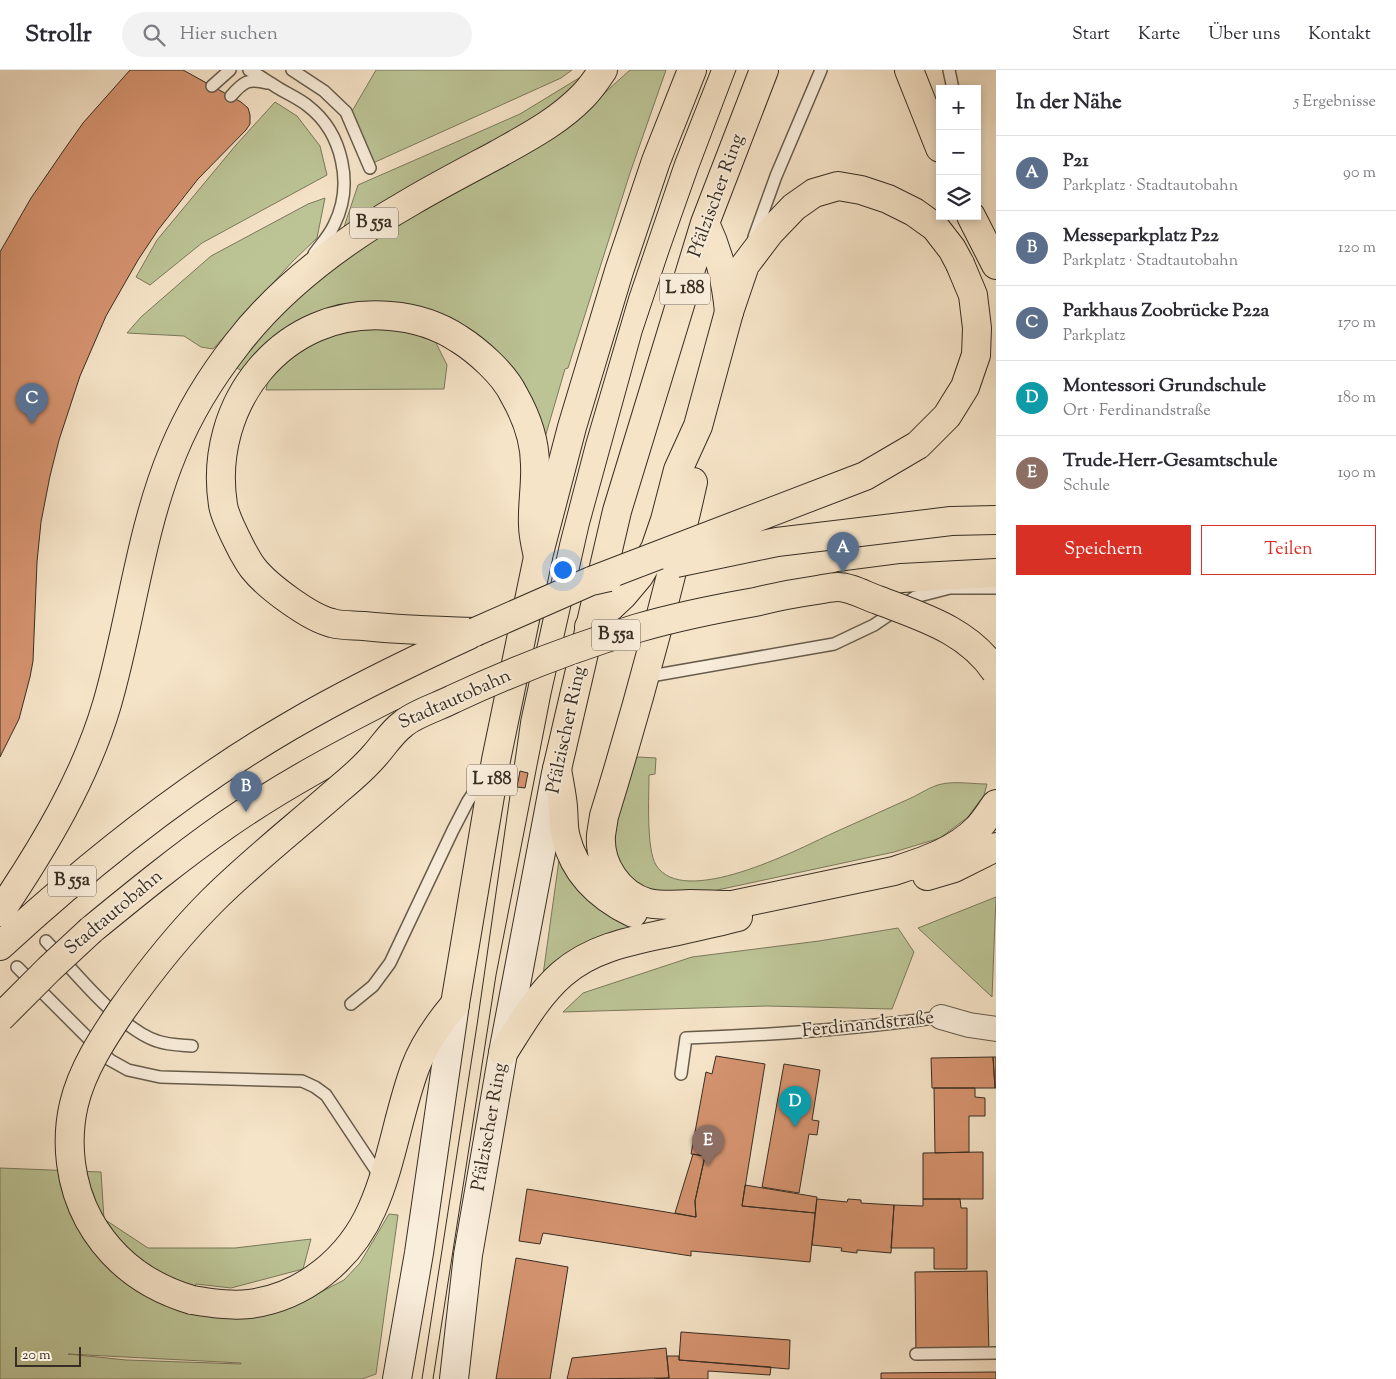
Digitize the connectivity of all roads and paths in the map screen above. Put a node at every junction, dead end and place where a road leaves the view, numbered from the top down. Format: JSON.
{"nodes":[{"id":1,"x":230,"y":70,"type":"edge"},
{"id":2,"x":249,"y":70,"type":"edge"},
{"id":3,"x":292,"y":70,"type":"edge"},
{"id":4,"x":603,"y":70,"type":"edge"},
{"id":5,"x":621,"y":70,"type":"edge"},
{"id":6,"x":677,"y":70,"type":"edge"},
{"id":7,"x":692,"y":70,"type":"edge"},
{"id":8,"x":764,"y":70,"type":"edge"},
{"id":9,"x":821,"y":70,"type":"edge"},
{"id":10,"x":909,"y":70,"type":"edge"},
{"id":11,"x":949,"y":70,"type":"edge"},
{"id":12,"x":272,"y":84,"type":"junction"},
{"id":13,"x":952,"y":85,"type":"edge"},
{"id":14,"x":212,"y":86,"type":"dead end"},
{"id":15,"x":585,"y":94,"type":"junction"},
{"id":16,"x":231,"y":96,"type":"dead end"},
{"id":17,"x":936,"y":138,"type":"edge"},
{"id":18,"x":656,"y":161,"type":"junction"},
{"id":19,"x":370,"y":168,"type":"dead end"},
{"id":20,"x":977,"y":220,"type":"edge"},
{"id":21,"x":706,"y":223,"type":"junction"},
{"id":22,"x":993,"y":260,"type":"edge"},
{"id":23,"x":745,"y":265,"type":"junction"},
{"id":24,"x":304,"y":274,"type":"junction"},
{"id":25,"x":729,"y":312,"type":"junction"},
{"id":26,"x":698,"y":426,"type":"junction"},
{"id":27,"x":996,"y":520,"type":"edge"},
{"id":28,"x":538,"y":557,"type":"junction"},
{"id":29,"x":996,"y":573,"type":"edge"},
{"id":30,"x":591,"y":580,"type":"junction"},
{"id":31,"x":840,"y":586,"type":"junction"},
{"id":32,"x":996,"y":588,"type":"edge"},
{"id":33,"x":589,"y":627,"type":"junction"},
{"id":34,"x":475,"y":632,"type":"junction"},
{"id":35,"x":996,"y":672,"type":"edge"},
{"id":36,"x":646,"y":677,"type":"junction"},
{"id":37,"x":404,"y":722,"type":"junction"},
{"id":38,"x":496,"y":760,"type":"junction"},
{"id":39,"x":557,"y":769,"type":"junction"},
{"id":40,"x":996,"y":804,"type":"edge"},
{"id":41,"x":996,"y":847,"type":"edge"},
{"id":42,"x":730,"y":905,"type":"junction"},
{"id":43,"x":0,"y":912,"type":"edge"},
{"id":44,"x":46,"y":941,"type":"dead end"},
{"id":45,"x":0,"y":946,"type":"edge"},
{"id":46,"x":17,"y":967,"type":"dead end"},
{"id":47,"x":351,"y":1004,"type":"dead end"},
{"id":48,"x":455,"y":1004,"type":"junction"},
{"id":49,"x":941,"y":1017,"type":"joint"},
{"id":50,"x":0,"y":1018,"type":"edge"},
{"id":51,"x":996,"y":1029,"type":"edge"},
{"id":52,"x":192,"y":1046,"type":"dead end"},
{"id":53,"x":503,"y":1053,"type":"junction"},
{"id":54,"x":681,"y":1074,"type":"dead end"},
{"id":55,"x":381,"y":1185,"type":"junction"},
{"id":56,"x":996,"y":1353,"type":"edge"},
{"id":57,"x":916,"y":1354,"type":"dead end"},
{"id":58,"x":397,"y":1379,"type":"edge"},
{"id":59,"x":454,"y":1379,"type":"edge"}],
"edges":[{"from":1,"to":14,"type":"lane"},
{"from":2,"to":12,"type":"lane"},
{"from":3,"to":19,"type":"lane"},
{"from":4,"to":15,"type":"main road","number":"B 55a"},
{"from":5,"to":15,"type":"main road"},
{"from":6,"to":18,"type":"main road"},
{"from":7,"to":18,"type":"main road","number":"L 188"},
{"from":8,"to":21,"type":"main road","name":"Pfälzischer Ring","number":"L 188"},
{"from":9,"to":23,"type":"lane"},
{"from":10,"to":17,"type":"main road"},
{"from":11,"to":13,"type":"lane"},
{"from":12,"to":16,"type":"lane"},
{"from":12,"to":24,"type":"lane"},
{"from":15,"to":24,"type":"main road","number":"B 55a"},
{"from":18,"to":28,"type":"main road","number":"L 188"},
{"from":20,"to":22,"type":"main road"},
{"from":21,"to":25,"type":"main road"},
{"from":21,"to":33,"type":"main road","name":"Pfälzischer Ring","number":"L 188"},
{"from":23,"to":25,"type":"main road"},
{"from":23,"to":30,"type":"main road","bridge":true},
{"from":24,"to":43,"type":"main road","number":"B 55a"},
{"from":25,"to":26,"type":"main road"},
{"from":26,"to":33,"type":"main road"},
{"from":26,"to":36,"type":"main road"},
{"from":27,"to":30,"type":"main road","number":"B 55a","bridge":true},
{"from":28,"to":34,"type":"main road"},
{"from":28,"to":38,"type":"main road","number":"L 188"},
{"from":29,"to":31,"type":"main road","name":"Stadtautobahn","number":"B 55a"},
{"from":30,"to":34,"type":"main road","number":"B 55a","bridge":true},
{"from":31,"to":35,"type":"main road","bridge":true},
{"from":31,"to":37,"type":"main road","name":"Stadtautobahn","number":"B 55a","bridge":true},
{"from":32,"to":36,"type":"lane"},
{"from":33,"to":39,"type":"main road","name":"Pfälzischer Ring","number":"L 188"},
{"from":34,"to":45,"type":"main road","number":"B 55a"},
{"from":36,"to":42,"type":"main road"},
{"from":37,"to":50,"type":"main road","name":"Stadtautobahn","number":"B 55a","bridge":true},
{"from":37,"to":55,"type":"main road","bridge":true},
{"from":38,"to":47,"type":"lane"},
{"from":38,"to":48,"type":"main road","number":"L 188"},
{"from":39,"to":42,"type":"main road"},
{"from":39,"to":53,"type":"main road","name":"Pfälzischer Ring","number":"L 188"},
{"from":40,"to":42,"type":"main road"},
{"from":41,"to":53,"type":"main road"},
{"from":44,"to":52,"type":"lane"},
{"from":46,"to":55,"type":"lane"},
{"from":48,"to":55,"type":"main road"},
{"from":48,"to":58,"type":"main road","number":"L 188"},
{"from":49,"to":51,"type":"street","name":"Ferdinandstraße"},
{"from":49,"to":54,"type":"lane","name":"Ferdinandstraße"},
{"from":53,"to":59,"type":"main road","name":"Pfälzischer Ring","number":"L 188"},
{"from":56,"to":57,"type":"lane"}]}
